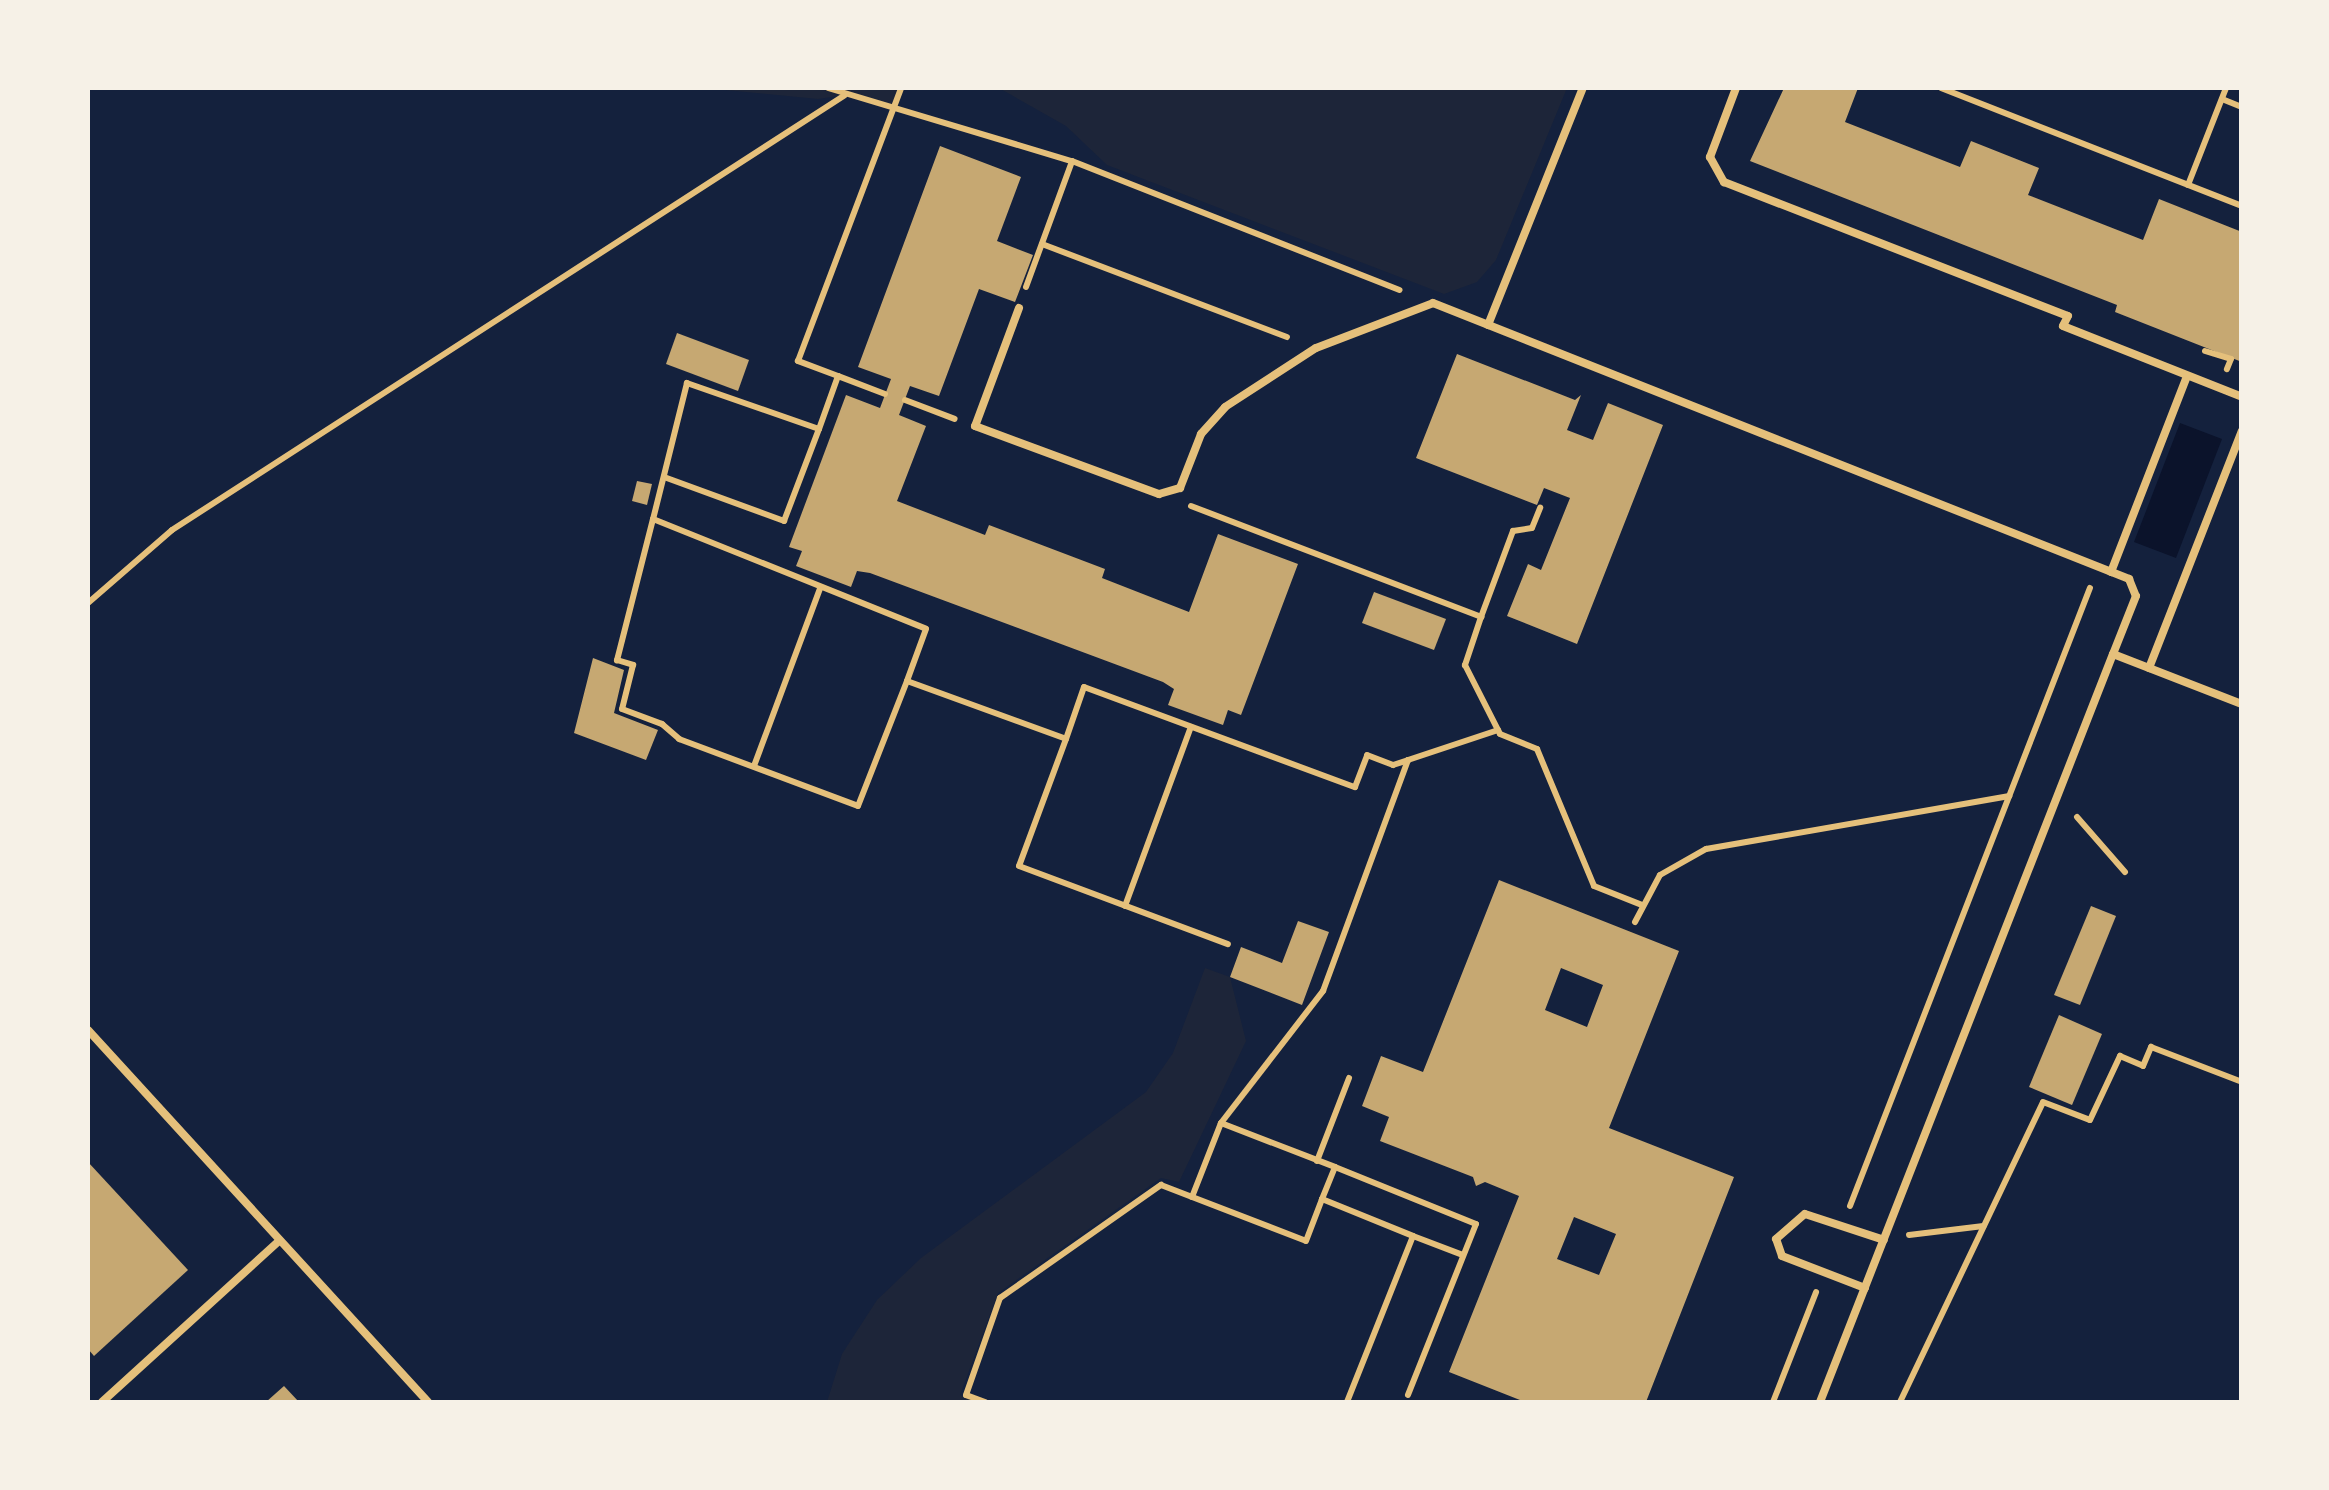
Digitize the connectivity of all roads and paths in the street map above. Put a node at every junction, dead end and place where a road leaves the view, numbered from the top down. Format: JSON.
{"nodes":[{"id":1,"x":828,"y":88,"type":"edge"},
{"id":2,"x":901,"y":88,"type":"edge"},
{"id":3,"x":1583,"y":88,"type":"edge"},
{"id":4,"x":1736,"y":88,"type":"edge"},
{"id":5,"x":1941,"y":88,"type":"edge"},
{"id":6,"x":2226,"y":88,"type":"edge"},
{"id":7,"x":845,"y":95,"type":"junction"},
{"id":8,"x":2222,"y":99,"type":"junction"},
{"id":9,"x":894,"y":106,"type":"junction"},
{"id":10,"x":2242,"y":107,"type":"edge"},
{"id":11,"x":1072,"y":161,"type":"junction"},
{"id":12,"x":2188,"y":185,"type":"junction"},
{"id":13,"x":2242,"y":206,"type":"edge"},
{"id":14,"x":1042,"y":244,"type":"junction"},
{"id":15,"x":1432,"y":303,"type":"junction"},
{"id":16,"x":1019,"y":308,"type":"joint"},
{"id":17,"x":1488,"y":325,"type":"junction"},
{"id":18,"x":1316,"y":348,"type":"junction"},
{"id":19,"x":838,"y":376,"type":"junction"},
{"id":20,"x":2187,"y":376,"type":"junction"},
{"id":21,"x":885,"y":394,"type":"dead end"},
{"id":22,"x":2242,"y":398,"type":"edge"},
{"id":23,"x":905,"y":400,"type":"dead end"},
{"id":24,"x":975,"y":426,"type":"junction"},
{"id":25,"x":818,"y":429,"type":"junction"},
{"id":26,"x":2242,"y":431,"type":"edge"},
{"id":27,"x":664,"y":476,"type":"junction"},
{"id":28,"x":1159,"y":494,"type":"junction"},
{"id":29,"x":1540,"y":508,"type":"dead end"},
{"id":30,"x":652,"y":519,"type":"junction"},
{"id":31,"x":2098,"y":566,"type":"junction"},
{"id":32,"x":2110,"y":572,"type":"junction"},
{"id":33,"x":820,"y":589,"type":"junction"},
{"id":34,"x":88,"y":602,"type":"edge"},
{"id":35,"x":1481,"y":618,"type":"junction"},
{"id":36,"x":2113,"y":654,"type":"junction"},
{"id":37,"x":2149,"y":668,"type":"junction"},
{"id":38,"x":907,"y":681,"type":"junction"},
{"id":39,"x":2242,"y":704,"type":"edge"},
{"id":40,"x":1191,"y":726,"type":"junction"},
{"id":41,"x":1498,"y":730,"type":"junction"},
{"id":42,"x":1066,"y":739,"type":"junction"},
{"id":43,"x":1408,"y":760,"type":"junction"},
{"id":44,"x":754,"y":766,"type":"junction"},
{"id":45,"x":2058,"y":795,"type":"junction"},
{"id":46,"x":2010,"y":796,"type":"junction"},
{"id":47,"x":2125,"y":872,"type":"dead end"},
{"id":48,"x":1642,"y":905,"type":"junction"},
{"id":49,"x":1125,"y":906,"type":"junction"},
{"id":50,"x":1635,"y":922,"type":"dead end"},
{"id":51,"x":1228,"y":944,"type":"dead end"},
{"id":52,"x":88,"y":1030,"type":"edge"},
{"id":53,"x":1349,"y":1078,"type":"dead end"},
{"id":54,"x":2242,"y":1082,"type":"edge"},
{"id":55,"x":1221,"y":1123,"type":"junction"},
{"id":56,"x":1317,"y":1160,"type":"junction"},
{"id":57,"x":1335,"y":1168,"type":"junction"},
{"id":58,"x":1192,"y":1197,"type":"junction"},
{"id":59,"x":1322,"y":1200,"type":"junction"},
{"id":60,"x":1842,"y":1226,"type":"junction"},
{"id":61,"x":1984,"y":1226,"type":"junction"},
{"id":62,"x":1412,"y":1236,"type":"junction"},
{"id":63,"x":1884,"y":1240,"type":"junction"},
{"id":64,"x":278,"y":1241,"type":"junction"},
{"id":65,"x":1463,"y":1255,"type":"junction"},
{"id":66,"x":1824,"y":1272,"type":"junction"},
{"id":67,"x":1864,"y":1288,"type":"junction"},
{"id":68,"x":1408,"y":1395,"type":"dead end"},
{"id":69,"x":102,"y":1402,"type":"edge"},
{"id":70,"x":428,"y":1402,"type":"edge"},
{"id":71,"x":985,"y":1402,"type":"edge"},
{"id":72,"x":1347,"y":1402,"type":"edge"},
{"id":73,"x":1773,"y":1402,"type":"edge"},
{"id":74,"x":1820,"y":1402,"type":"edge"},
{"id":75,"x":1900,"y":1402,"type":"edge"}],
"edges":[{"from":1,"to":7,"type":"path"},
{"from":2,"to":9,"type":"path"},
{"from":3,"to":17,"type":"lane"},
{"from":4,"to":20,"type":"lane"},
{"from":5,"to":12,"type":"path"},
{"from":6,"to":8,"type":"path"},
{"from":7,"to":9,"type":"path"},
{"from":7,"to":34,"type":"path"},
{"from":8,"to":10,"type":"path"},
{"from":8,"to":12,"type":"path"},
{"from":9,"to":11,"type":"path"},
{"from":9,"to":19,"type":"path"},
{"from":11,"to":14,"type":"path"},
{"from":11,"to":15,"type":"path"},
{"from":12,"to":13,"type":"path"},
{"from":14,"to":16,"type":"path"},
{"from":14,"to":18,"type":"path"},
{"from":15,"to":17,"type":"lane"},
{"from":15,"to":18,"type":"lane"},
{"from":16,"to":24,"type":"lane"},
{"from":17,"to":31,"type":"lane"},
{"from":18,"to":28,"type":"lane"},
{"from":19,"to":21,"type":"path"},
{"from":19,"to":25,"type":"path"},
{"from":20,"to":22,"type":"lane"},
{"from":20,"to":32,"type":"lane"},
{"from":23,"to":24,"type":"path"},
{"from":24,"to":28,"type":"lane"},
{"from":25,"to":27,"type":"path"},
{"from":25,"to":27,"type":"path"},
{"from":26,"to":37,"type":"lane"},
{"from":27,"to":30,"type":"path"},
{"from":28,"to":35,"type":"path"},
{"from":29,"to":35,"type":"path"},
{"from":30,"to":33,"type":"path"},
{"from":30,"to":44,"type":"path"},
{"from":31,"to":32,"type":"lane"},
{"from":31,"to":46,"type":"path"},
{"from":32,"to":36,"type":"lane"},
{"from":33,"to":38,"type":"path"},
{"from":33,"to":44,"type":"path"},
{"from":35,"to":41,"type":"path"},
{"from":36,"to":37,"type":"lane"},
{"from":36,"to":45,"type":"lane"},
{"from":37,"to":39,"type":"lane"},
{"from":38,"to":42,"type":"path"},
{"from":38,"to":44,"type":"path"},
{"from":40,"to":42,"type":"path"},
{"from":40,"to":43,"type":"path"},
{"from":40,"to":49,"type":"path"},
{"from":41,"to":43,"type":"path"},
{"from":41,"to":48,"type":"path"},
{"from":42,"to":49,"type":"path"},
{"from":43,"to":55,"type":"path"},
{"from":45,"to":47,"type":"path"},
{"from":45,"to":63,"type":"lane"},
{"from":46,"to":48,"type":"path"},
{"from":46,"to":60,"type":"path"},
{"from":48,"to":50,"type":"path"},
{"from":49,"to":51,"type":"path"},
{"from":52,"to":64,"type":"lane"},
{"from":53,"to":56,"type":"path"},
{"from":54,"to":61,"type":"path"},
{"from":55,"to":56,"type":"path"},
{"from":55,"to":58,"type":"path"},
{"from":56,"to":57,"type":"path"},
{"from":57,"to":59,"type":"path"},
{"from":57,"to":65,"type":"path"},
{"from":58,"to":59,"type":"path"},
{"from":58,"to":71,"type":"path"},
{"from":59,"to":62,"type":"path"},
{"from":60,"to":63,"type":"lane"},
{"from":60,"to":66,"type":"lane"},
{"from":61,"to":63,"type":"path"},
{"from":61,"to":75,"type":"path"},
{"from":62,"to":65,"type":"path"},
{"from":62,"to":72,"type":"path"},
{"from":63,"to":67,"type":"lane"},
{"from":64,"to":69,"type":"lane"},
{"from":64,"to":70,"type":"lane"},
{"from":65,"to":68,"type":"path"},
{"from":66,"to":67,"type":"lane"},
{"from":66,"to":73,"type":"path"},
{"from":67,"to":74,"type":"lane"}]}
